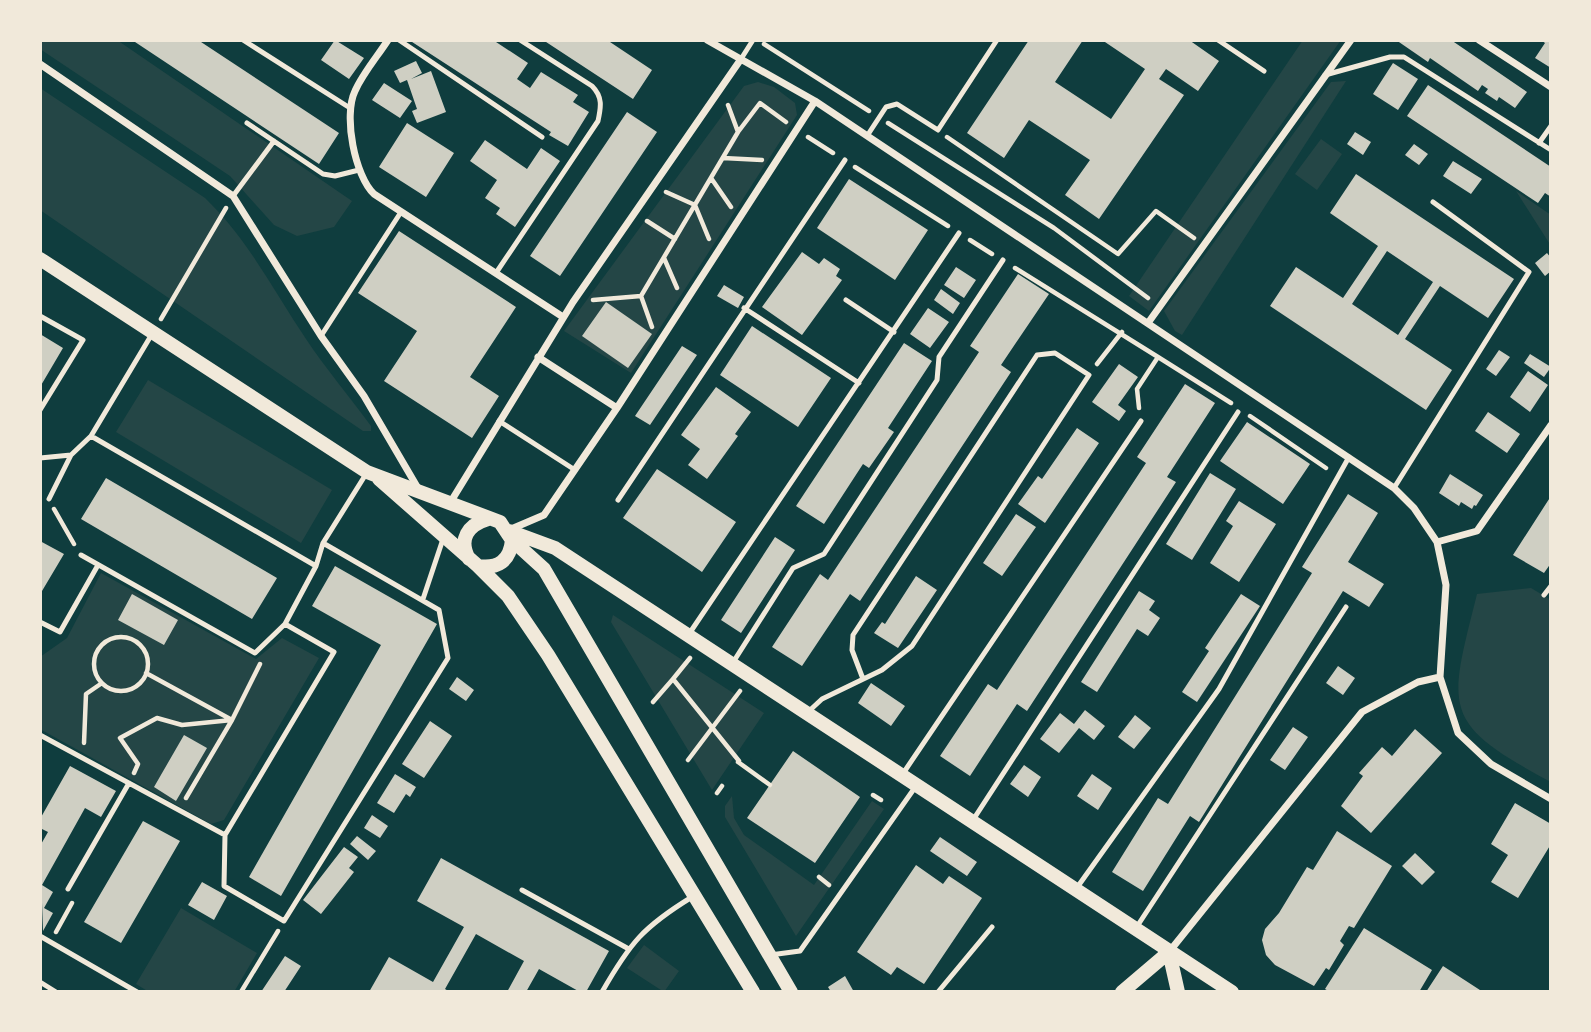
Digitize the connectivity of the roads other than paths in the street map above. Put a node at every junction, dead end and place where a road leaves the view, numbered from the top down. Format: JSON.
{"nodes":[{"id":1,"x":243,"y":40,"type":"edge"},
{"id":2,"x":388,"y":40,"type":"edge"},
{"id":3,"x":399,"y":40,"type":"edge"},
{"id":4,"x":520,"y":40,"type":"edge"},
{"id":5,"x":707,"y":40,"type":"edge"},
{"id":6,"x":756,"y":40,"type":"edge"},
{"id":7,"x":997,"y":40,"type":"edge"},
{"id":8,"x":1218,"y":40,"type":"edge"},
{"id":9,"x":1351,"y":40,"type":"edge"},
{"id":10,"x":1479,"y":40,"type":"edge"},
{"id":11,"x":741,"y":59,"type":"junction"},
{"id":12,"x":40,"y":64,"type":"edge"},
{"id":13,"x":1264,"y":71,"type":"dead end"},
{"id":14,"x":1324,"y":76,"type":"junction"},
{"id":15,"x":1551,"y":86,"type":"edge"},
{"id":16,"x":815,"y":101,"type":"junction"},
{"id":17,"x":350,"y":108,"type":"junction"},
{"id":18,"x":247,"y":123,"type":"dead end"},
{"id":19,"x":1551,"y":126,"type":"edge"},
{"id":20,"x":867,"y":135,"type":"junction"},
{"id":21,"x":542,"y":137,"type":"dead end"},
{"id":22,"x":274,"y":141,"type":"junction"},
{"id":23,"x":1539,"y":143,"type":"junction"},
{"id":24,"x":1551,"y":150,"type":"edge"},
{"id":25,"x":845,"y":160,"type":"road end"},
{"id":26,"x":359,"y":170,"type":"junction"},
{"id":27,"x":233,"y":197,"type":"junction"},
{"id":28,"x":1433,"y":202,"type":"dead end"},
{"id":29,"x":401,"y":212,"type":"junction"},
{"id":30,"x":959,"y":233,"type":"road end"},
{"id":31,"x":40,"y":259,"type":"edge"},
{"id":32,"x":1003,"y":261,"type":"road end"},
{"id":33,"x":496,"y":273,"type":"junction"},
{"id":34,"x":846,"y":300,"type":"dead end"},
{"id":35,"x":744,"y":308,"type":"junction"},
{"id":36,"x":40,"y":316,"type":"edge"},
{"id":37,"x":563,"y":317,"type":"junction"},
{"id":38,"x":1148,"y":323,"type":"junction"},
{"id":39,"x":894,"y":332,"type":"junction"},
{"id":40,"x":152,"y":334,"type":"junction"},
{"id":41,"x":321,"y":336,"type":"junction"},
{"id":42,"x":538,"y":357,"type":"junction"},
{"id":43,"x":859,"y":383,"type":"junction"},
{"id":44,"x":617,"y":408,"type":"junction"},
{"id":45,"x":40,"y":410,"type":"edge"},
{"id":46,"x":1238,"y":412,"type":"dead end"},
{"id":47,"x":499,"y":421,"type":"junction"},
{"id":48,"x":1141,"y":421,"type":"road end"},
{"id":49,"x":1551,"y":425,"type":"edge"},
{"id":50,"x":91,"y":436,"type":"junction"},
{"id":51,"x":71,"y":454,"type":"junction"},
{"id":52,"x":1349,"y":457,"type":"junction"},
{"id":53,"x":40,"y":458,"type":"edge"},
{"id":54,"x":575,"y":470,"type":"junction"},
{"id":55,"x":373,"y":476,"type":"junction"},
{"id":56,"x":1394,"y":488,"type":"junction"},
{"id":57,"x":420,"y":491,"type":"junction"},
{"id":58,"x":49,"y":499,"type":"road end"},
{"id":59,"x":618,"y":500,"type":"dead end"},
{"id":60,"x":450,"y":503,"type":"junction"},
{"id":61,"x":488,"y":519,"type":"junction"},
{"id":62,"x":511,"y":536,"type":"junction"},
{"id":63,"x":443,"y":537,"type":"junction"},
{"id":64,"x":1437,"y":542,"type":"junction"},
{"id":65,"x":323,"y":543,"type":"junction"},
{"id":66,"x":81,"y":555,"type":"road end"},
{"id":67,"x":474,"y":563,"type":"junction"},
{"id":68,"x":98,"y":565,"type":"junction"},
{"id":69,"x":317,"y":566,"type":"junction"},
{"id":70,"x":1551,"y":586,"type":"edge"},
{"id":71,"x":1544,"y":596,"type":"dead end"},
{"id":72,"x":423,"y":599,"type":"junction"},
{"id":73,"x":1346,"y":607,"type":"dead end"},
{"id":74,"x":40,"y":622,"type":"edge"},
{"id":75,"x":285,"y":624,"type":"junction"},
{"id":76,"x":690,"y":634,"type":"junction"},
{"id":77,"x":731,"y":665,"type":"junction"},
{"id":78,"x":1440,"y":677,"type":"junction"},
{"id":79,"x":863,"y":679,"type":"junction"},
{"id":80,"x":806,"y":714,"type":"junction"},
{"id":81,"x":40,"y":735,"type":"edge"},
{"id":82,"x":901,"y":777,"type":"junction"},
{"id":83,"x":129,"y":783,"type":"junction"},
{"id":84,"x":916,"y":786,"type":"junction"},
{"id":85,"x":1551,"y":799,"type":"edge"},
{"id":86,"x":971,"y":823,"type":"junction"},
{"id":87,"x":225,"y":835,"type":"junction"},
{"id":88,"x":68,"y":889,"type":"road end"},
{"id":89,"x":522,"y":890,"type":"dead end"},
{"id":90,"x":1074,"y":891,"type":"junction"},
{"id":91,"x":694,"y":895,"type":"junction"},
{"id":92,"x":992,"y":927,"type":"dead end"},
{"id":93,"x":1135,"y":930,"type":"junction"},
{"id":94,"x":40,"y":936,"type":"edge"},
{"id":95,"x":627,"y":948,"type":"junction"},
{"id":96,"x":1169,"y":952,"type":"junction"},
{"id":97,"x":769,"y":955,"type":"junction"},
{"id":98,"x":40,"y":982,"type":"edge"},
{"id":99,"x":56,"y":992,"type":"edge"},
{"id":100,"x":137,"y":992,"type":"edge"},
{"id":101,"x":602,"y":992,"type":"edge"},
{"id":102,"x":753,"y":992,"type":"edge"},
{"id":103,"x":791,"y":992,"type":"edge"},
{"id":104,"x":938,"y":992,"type":"edge"},
{"id":105,"x":1122,"y":992,"type":"edge"},
{"id":106,"x":1178,"y":992,"type":"edge"},
{"id":107,"x":1232,"y":992,"type":"edge"}],
"edges":[{"from":1,"to":17,"type":"lane"},
{"from":2,"to":17,"type":"street"},
{"from":3,"to":21,"type":"lane"},
{"from":4,"to":33,"type":"lane"},
{"from":5,"to":11,"type":"street"},
{"from":6,"to":11,"type":"lane"},
{"from":7,"to":20,"type":"lane"},
{"from":8,"to":13,"type":"lane"},
{"from":9,"to":14,"type":"street"},
{"from":10,"to":15,"type":"street"},
{"from":11,"to":16,"type":"street"},
{"from":11,"to":37,"type":"street"},
{"from":12,"to":27,"type":"street"},
{"from":14,"to":23,"type":"lane"},
{"from":14,"to":38,"type":"street"},
{"from":16,"to":20,"type":"street"},
{"from":16,"to":44,"type":"street"},
{"from":17,"to":26,"type":"street"},
{"from":18,"to":22,"type":"lane"},
{"from":19,"to":23,"type":"lane"},
{"from":20,"to":38,"type":"street"},
{"from":22,"to":26,"type":"lane"},
{"from":22,"to":27,"type":"lane"},
{"from":23,"to":24,"type":"lane"},
{"from":25,"to":35,"type":"lane"},
{"from":26,"to":29,"type":"street"},
{"from":27,"to":41,"type":"street"},
{"from":28,"to":56,"type":"lane"},
{"from":29,"to":33,"type":"street"},
{"from":29,"to":41,"type":"lane"},
{"from":30,"to":39,"type":"lane"},
{"from":31,"to":40,"type":"main road"},
{"from":32,"to":77,"type":"lane"},
{"from":33,"to":37,"type":"street"},
{"from":34,"to":39,"type":"lane"},
{"from":35,"to":43,"type":"lane"},
{"from":35,"to":59,"type":"lane"},
{"from":36,"to":45,"type":"lane"},
{"from":37,"to":42,"type":"street"},
{"from":38,"to":52,"type":"street"},
{"from":39,"to":43,"type":"lane"},
{"from":40,"to":50,"type":"lane"},
{"from":40,"to":55,"type":"main road"},
{"from":41,"to":57,"type":"street"},
{"from":42,"to":44,"type":"street"},
{"from":42,"to":47,"type":"street"},
{"from":43,"to":76,"type":"lane"},
{"from":44,"to":54,"type":"street"},
{"from":46,"to":86,"type":"lane"},
{"from":47,"to":54,"type":"lane"},
{"from":47,"to":60,"type":"street"},
{"from":48,"to":82,"type":"lane"},
{"from":49,"to":64,"type":"street"},
{"from":50,"to":51,"type":"lane"},
{"from":50,"to":69,"type":"lane"},
{"from":51,"to":53,"type":"lane"},
{"from":51,"to":58,"type":"lane"},
{"from":52,"to":56,"type":"street"},
{"from":52,"to":90,"type":"lane"},
{"from":54,"to":62,"type":"street"},
{"from":55,"to":57,"type":"main road"},
{"from":55,"to":63,"type":"main road"},
{"from":55,"to":65,"type":"lane"},
{"from":56,"to":64,"type":"street"},
{"from":57,"to":60,"type":"main road"},
{"from":60,"to":61,"type":"main road"},
{"from":61,"to":62,"type":"main road"},
{"from":61,"to":67,"type":"main road"},
{"from":62,"to":67,"type":"main road"},
{"from":62,"to":76,"type":"main road"},
{"from":62,"to":97,"type":"main road"},
{"from":63,"to":67,"type":"main road"},
{"from":63,"to":72,"type":"lane"},
{"from":64,"to":78,"type":"street"},
{"from":65,"to":69,"type":"lane"},
{"from":65,"to":72,"type":"lane"},
{"from":66,"to":68,"type":"lane"},
{"from":67,"to":91,"type":"main road"},
{"from":68,"to":74,"type":"lane"},
{"from":68,"to":75,"type":"lane"},
{"from":69,"to":75,"type":"lane"},
{"from":70,"to":71,"type":"lane"},
{"from":72,"to":87,"type":"lane"},
{"from":73,"to":93,"type":"lane"},
{"from":75,"to":87,"type":"lane"},
{"from":76,"to":77,"type":"main road"},
{"from":77,"to":80,"type":"main road"},
{"from":78,"to":85,"type":"street"},
{"from":78,"to":96,"type":"street"},
{"from":79,"to":79,"type":"lane"},
{"from":79,"to":80,"type":"lane"},
{"from":80,"to":82,"type":"main road"},
{"from":81,"to":83,"type":"lane"},
{"from":82,"to":84,"type":"main road"},
{"from":83,"to":87,"type":"lane"},
{"from":83,"to":88,"type":"lane"},
{"from":84,"to":86,"type":"main road"},
{"from":84,"to":97,"type":"lane"},
{"from":86,"to":90,"type":"main road"},
{"from":89,"to":95,"type":"lane"},
{"from":90,"to":93,"type":"main road"},
{"from":91,"to":95,"type":"lane"},
{"from":91,"to":102,"type":"main road"},
{"from":92,"to":104,"type":"lane"},
{"from":93,"to":96,"type":"main road"},
{"from":94,"to":100,"type":"lane"},
{"from":95,"to":101,"type":"lane"},
{"from":96,"to":105,"type":"main road"},
{"from":96,"to":106,"type":"main road"},
{"from":96,"to":107,"type":"main road"},
{"from":97,"to":103,"type":"main road"},
{"from":98,"to":99,"type":"lane"}]}
